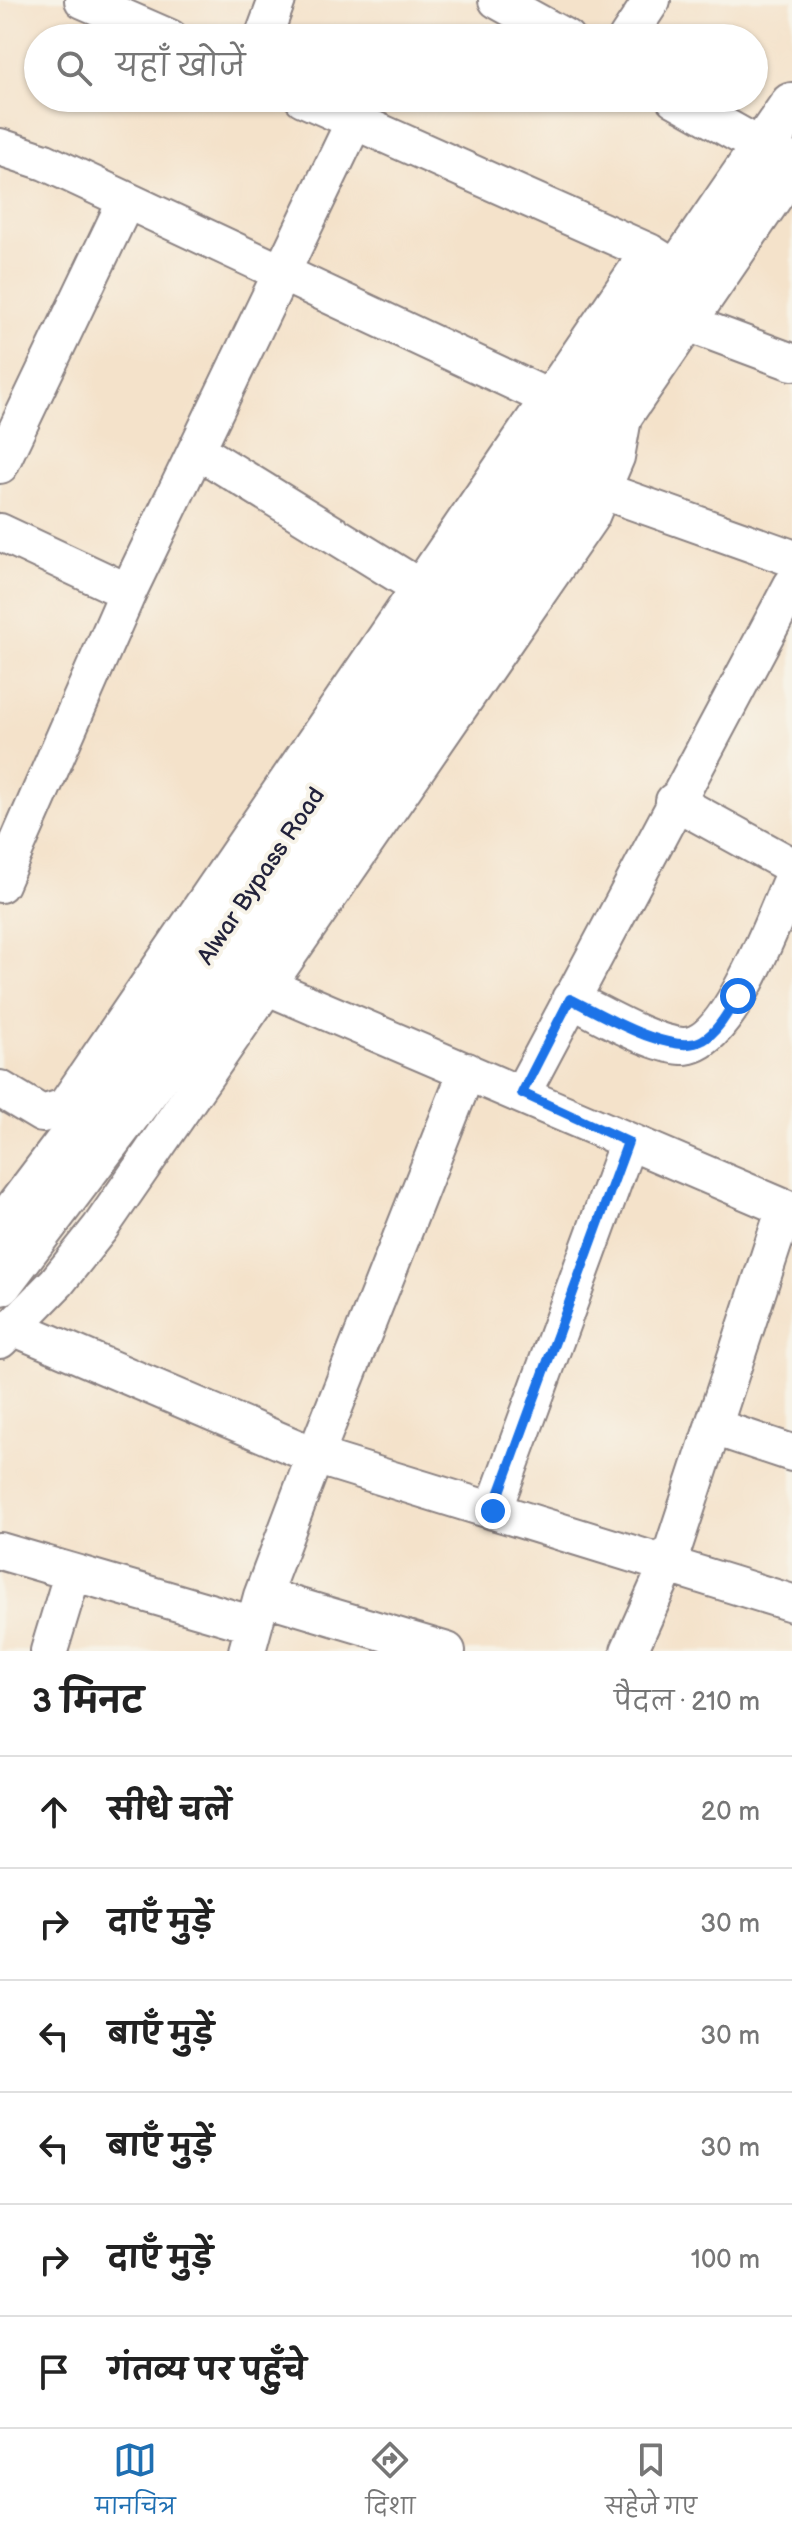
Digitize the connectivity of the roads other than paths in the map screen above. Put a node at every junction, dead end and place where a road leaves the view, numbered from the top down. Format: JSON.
{"nodes":[{"id":1,"x":83,"y":0,"type":"edge"},
{"id":2,"x":277,"y":0,"type":"edge"},
{"id":3,"x":497,"y":0,"type":"edge"},
{"id":4,"x":652,"y":0,"type":"edge"},
{"id":5,"x":138,"y":24,"type":"edge"},
{"id":6,"x":268,"y":24,"type":"edge"},
{"id":7,"x":541,"y":24,"type":"edge"},
{"id":8,"x":636,"y":24,"type":"edge"},
{"id":9,"x":792,"y":105,"type":"edge"},
{"id":10,"x":333,"y":112,"type":"edge"},
{"id":11,"x":699,"y":112,"type":"edge"},
{"id":12,"x":354,"y":122,"type":"junction"},
{"id":13,"x":0,"y":147,"type":"edge"},
{"id":14,"x":778,"y":156,"type":"edge"},
{"id":15,"x":765,"y":199,"type":"edge"},
{"id":16,"x":126,"y":201,"type":"junction"},
{"id":17,"x":664,"y":262,"type":"junction"},
{"id":18,"x":282,"y":275,"type":"junction"},
{"id":19,"x":685,"y":322,"type":"junction"},
{"id":20,"x":792,"y":362,"type":"edge"},
{"id":21,"x":549,"y":398,"type":"junction"},
{"id":22,"x":624,"y":412,"type":"junction"},
{"id":23,"x":197,"y":450,"type":"junction"},
{"id":24,"x":0,"y":465,"type":"edge"},
{"id":25,"x":601,"y":490,"type":"junction"},
{"id":26,"x":525,"y":525,"type":"junction"},
{"id":27,"x":0,"y":532,"type":"edge"},
{"id":28,"x":792,"y":558,"type":"edge"},
{"id":29,"x":792,"y":585,"type":"edge"},
{"id":30,"x":419,"y":587,"type":"junction"},
{"id":31,"x":128,"y":592,"type":"junction"},
{"id":32,"x":674,"y":801,"type":"junction"},
{"id":33,"x":792,"y":866,"type":"edge"},
{"id":34,"x":792,"y":878,"type":"edge"},
{"id":35,"x":0,"y":884,"type":"edge"},
{"id":36,"x":266,"y":986,"type":"junction"},
{"id":37,"x":570,"y":999,"type":"junction"},
{"id":38,"x":467,"y":1071,"type":"junction"},
{"id":39,"x":0,"y":1089,"type":"edge"},
{"id":40,"x":522,"y":1093,"type":"junction"},
{"id":41,"x":628,"y":1142,"type":"junction"},
{"id":42,"x":788,"y":1209,"type":"edge"},
{"id":43,"x":0,"y":1232,"type":"edge"},
{"id":44,"x":0,"y":1283,"type":"edge"},
{"id":45,"x":6,"y":1333,"type":"edge"},
{"id":46,"x":714,"y":1427,"type":"junction"},
{"id":47,"x":792,"y":1453,"type":"edge"},
{"id":48,"x":315,"y":1456,"type":"junction"},
{"id":49,"x":493,"y":1511,"type":"junction"},
{"id":50,"x":0,"y":1551,"type":"edge"},
{"id":51,"x":668,"y":1564,"type":"junction"},
{"id":52,"x":72,"y":1575,"type":"junction"},
{"id":53,"x":792,"y":1603,"type":"edge"},
{"id":54,"x":255,"y":1624,"type":"edge"},
{"id":55,"x":49,"y":1651,"type":"edge"},
{"id":56,"x":447,"y":1651,"type":"edge"},
{"id":57,"x":629,"y":1651,"type":"edge"}],
"edges":[{"from":1,"to":5,"type":"street"},
{"from":2,"to":6,"type":"street"},
{"from":3,"to":7,"type":"street"},
{"from":4,"to":8,"type":"street"},
{"from":9,"to":14,"type":"main road"},
{"from":10,"to":12,"type":"street"},
{"from":11,"to":14,"type":"street"},
{"from":12,"to":17,"type":"street"},
{"from":12,"to":18,"type":"street"},
{"from":13,"to":16,"type":"street"},
{"from":14,"to":15,"type":"main road"},
{"from":15,"to":17,"type":"main road"},
{"from":15,"to":19,"type":"main road"},
{"from":16,"to":18,"type":"street"},
{"from":16,"to":24,"type":"street"},
{"from":17,"to":21,"type":"street"},
{"from":17,"to":26,"type":"main road"},
{"from":18,"to":21,"type":"street"},
{"from":18,"to":23,"type":"street"},
{"from":19,"to":20,"type":"street"},
{"from":19,"to":22,"type":"main road"},
{"from":21,"to":30,"type":"street"},
{"from":22,"to":25,"type":"street"},
{"from":22,"to":26,"type":"main road"},
{"from":23,"to":30,"type":"street"},
{"from":23,"to":31,"type":"street"},
{"from":25,"to":28,"type":"street"},
{"from":25,"to":36,"type":"street"},
{"from":26,"to":43,"type":"main road","name":"Alwar Bypass Road"},
{"from":26,"to":44,"type":"main road"},
{"from":27,"to":31,"type":"street"},
{"from":29,"to":32,"type":"street"},
{"from":30,"to":39,"type":"street"},
{"from":31,"to":35,"type":"street"},
{"from":32,"to":33,"type":"street"},
{"from":32,"to":37,"type":"street"},
{"from":34,"to":37,"type":"street"},
{"from":36,"to":38,"type":"street"},
{"from":36,"to":45,"type":"street"},
{"from":37,"to":40,"type":"street"},
{"from":38,"to":40,"type":"street"},
{"from":38,"to":48,"type":"street"},
{"from":40,"to":41,"type":"street"},
{"from":41,"to":42,"type":"street"},
{"from":41,"to":49,"type":"street"},
{"from":42,"to":46,"type":"street"},
{"from":45,"to":48,"type":"street"},
{"from":46,"to":47,"type":"street"},
{"from":46,"to":51,"type":"street"},
{"from":48,"to":49,"type":"street"},
{"from":48,"to":54,"type":"street"},
{"from":49,"to":51,"type":"street"},
{"from":50,"to":52,"type":"street"},
{"from":51,"to":53,"type":"street"},
{"from":51,"to":57,"type":"street"},
{"from":52,"to":54,"type":"street"},
{"from":52,"to":55,"type":"street"},
{"from":54,"to":56,"type":"street"}]}
